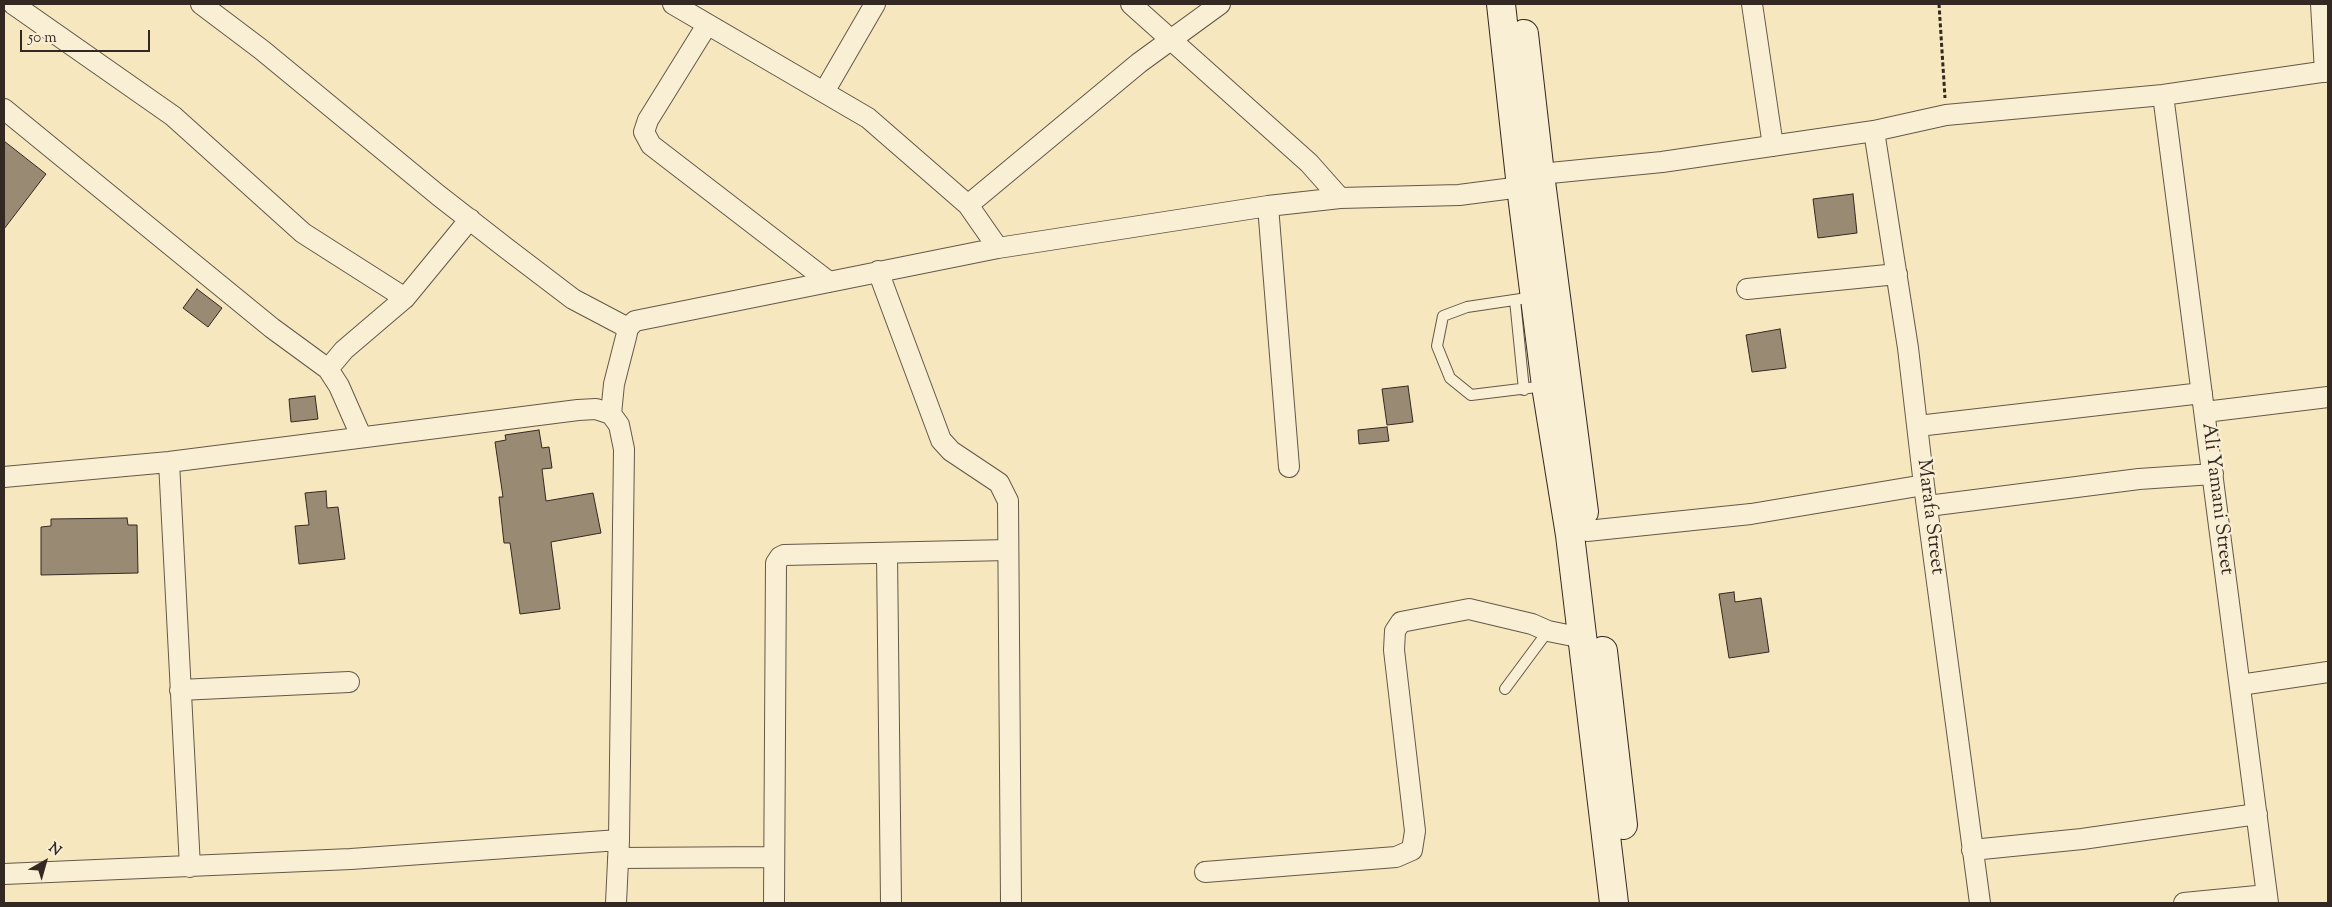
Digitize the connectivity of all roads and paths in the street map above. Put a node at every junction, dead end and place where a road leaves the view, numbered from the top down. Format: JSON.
{"nodes":[{"id":1,"x":13,"y":4,"type":"edge"},
{"id":2,"x":201,"y":4,"type":"edge"},
{"id":3,"x":673,"y":4,"type":"edge"},
{"id":4,"x":874,"y":4,"type":"edge"},
{"id":5,"x":1131,"y":4,"type":"edge"},
{"id":6,"x":1220,"y":4,"type":"edge"},
{"id":7,"x":1502,"y":4,"type":"edge"},
{"id":8,"x":1520,"y":4,"type":"edge"},
{"id":9,"x":1752,"y":4,"type":"edge"},
{"id":10,"x":1939,"y":4,"type":"edge"},
{"id":11,"x":2322,"y":4,"type":"edge"},
{"id":12,"x":707,"y":24,"type":"junction"},
{"id":13,"x":1170,"y":39,"type":"junction"},
{"id":14,"x":2326,"y":71,"type":"edge"},
{"id":15,"x":824,"y":92,"type":"junction"},
{"id":16,"x":2163,"y":95,"type":"junction"},
{"id":17,"x":4,"y":109,"type":"edge"},
{"id":18,"x":1946,"y":115,"type":"junction"},
{"id":19,"x":1874,"y":132,"type":"junction"},
{"id":20,"x":1773,"y":146,"type":"junction"},
{"id":21,"x":1530,"y":181,"type":"junction"},
{"id":22,"x":1340,"y":198,"type":"junction"},
{"id":23,"x":968,"y":204,"type":"junction"},
{"id":24,"x":1268,"y":206,"type":"junction"},
{"id":25,"x":470,"y":219,"type":"junction"},
{"id":26,"x":998,"y":248,"type":"junction"},
{"id":27,"x":878,"y":271,"type":"junction"},
{"id":28,"x":1897,"y":274,"type":"junction"},
{"id":29,"x":829,"y":282,"type":"junction"},
{"id":30,"x":1747,"y":289,"type":"dead end"},
{"id":31,"x":405,"y":298,"type":"junction"},
{"id":32,"x":1525,"y":298,"type":"junction"},
{"id":33,"x":628,"y":328,"type":"junction"},
{"id":34,"x":1540,"y":338,"type":"junction"},
{"id":35,"x":328,"y":369,"type":"junction"},
{"id":36,"x":1535,"y":388,"type":"junction"},
{"id":37,"x":2328,"y":397,"type":"edge"},
{"id":38,"x":2204,"y":403,"type":"junction"},
{"id":39,"x":611,"y":414,"type":"junction"},
{"id":40,"x":1918,"y":426,"type":"junction"},
{"id":41,"x":361,"y":436,"type":"junction"},
{"id":42,"x":169,"y":462,"type":"junction"},
{"id":43,"x":1289,"y":467,"type":"dead end"},
{"id":44,"x":2213,"y":474,"type":"junction"},
{"id":45,"x":4,"y":477,"type":"edge"},
{"id":46,"x":1924,"y":485,"type":"junction"},
{"id":47,"x":1928,"y":506,"type":"junction"},
{"id":48,"x":1587,"y":531,"type":"junction"},
{"id":49,"x":1008,"y":550,"type":"junction"},
{"id":50,"x":887,"y":553,"type":"junction"},
{"id":51,"x":1548,"y":631,"type":"junction"},
{"id":52,"x":1583,"y":638,"type":"junction"},
{"id":53,"x":2328,"y":672,"type":"edge"},
{"id":54,"x":349,"y":682,"type":"dead end"},
{"id":55,"x":2240,"y":685,"type":"junction"},
{"id":56,"x":1505,"y":689,"type":"dead end"},
{"id":57,"x":180,"y":690,"type":"junction"},
{"id":58,"x":1602,"y":714,"type":"junction"},
{"id":59,"x":2257,"y":814,"type":"junction"},
{"id":60,"x":618,"y":849,"type":"junction"},
{"id":61,"x":1972,"y":850,"type":"junction"},
{"id":62,"x":773,"y":858,"type":"junction"},
{"id":63,"x":190,"y":867,"type":"junction"},
{"id":64,"x":1205,"y":872,"type":"dead end"},
{"id":65,"x":4,"y":874,"type":"edge"},
{"id":66,"x":2267,"y":899,"type":"edge"},
{"id":67,"x":616,"y":903,"type":"edge"},
{"id":68,"x":774,"y":903,"type":"edge"},
{"id":69,"x":891,"y":903,"type":"edge"},
{"id":70,"x":1011,"y":903,"type":"edge"},
{"id":71,"x":1614,"y":903,"type":"edge"},
{"id":72,"x":1631,"y":903,"type":"edge"},
{"id":73,"x":1980,"y":903,"type":"edge"},
{"id":74,"x":2184,"y":903,"type":"edge"}],
"edges":[{"from":1,"to":31,"type":"street"},
{"from":2,"to":25,"type":"street"},
{"from":3,"to":12,"type":"street"},
{"from":4,"to":15,"type":"street"},
{"from":5,"to":13,"type":"street"},
{"from":6,"to":13,"type":"street"},
{"from":7,"to":21,"type":"main road"},
{"from":8,"to":21,"type":"main road"},
{"from":9,"to":20,"type":"street"},
{"from":10,"to":18,"type":"path"},
{"from":11,"to":14,"type":"street"},
{"from":12,"to":15,"type":"street"},
{"from":12,"to":29,"type":"street"},
{"from":13,"to":22,"type":"street"},
{"from":13,"to":23,"type":"street"},
{"from":14,"to":16,"type":"street"},
{"from":15,"to":23,"type":"street"},
{"from":16,"to":18,"type":"street"},
{"from":16,"to":38,"type":"street","name":"Ali Yamani Street"},
{"from":17,"to":35,"type":"street"},
{"from":18,"to":19,"type":"street"},
{"from":19,"to":20,"type":"street"},
{"from":19,"to":28,"type":"street","name":"Marafa Street"},
{"from":20,"to":21,"type":"street"},
{"from":21,"to":22,"type":"street"},
{"from":21,"to":32,"type":"main road"},
{"from":21,"to":34,"type":"main road"},
{"from":22,"to":24,"type":"street"},
{"from":23,"to":26,"type":"street"},
{"from":24,"to":26,"type":"street"},
{"from":24,"to":43,"type":"street"},
{"from":25,"to":31,"type":"street"},
{"from":25,"to":33,"type":"street"},
{"from":26,"to":27,"type":"street"},
{"from":27,"to":29,"type":"street"},
{"from":27,"to":49,"type":"street"},
{"from":28,"to":30,"type":"street"},
{"from":28,"to":40,"type":"street","name":"Marafa Street"},
{"from":29,"to":33,"type":"street"},
{"from":31,"to":35,"type":"street"},
{"from":32,"to":34,"type":"main road"},
{"from":32,"to":36,"type":"lane"},
{"from":33,"to":39,"type":"street"},
{"from":34,"to":36,"type":"main road"},
{"from":34,"to":48,"type":"main road"},
{"from":35,"to":41,"type":"street"},
{"from":36,"to":52,"type":"main road"},
{"from":37,"to":38,"type":"street"},
{"from":38,"to":40,"type":"street"},
{"from":38,"to":44,"type":"street","name":"Ali Yamani Street"},
{"from":39,"to":41,"type":"street"},
{"from":39,"to":60,"type":"street"},
{"from":40,"to":46,"type":"street","name":"Marafa Street"},
{"from":41,"to":42,"type":"street"},
{"from":42,"to":45,"type":"street"},
{"from":42,"to":57,"type":"street"},
{"from":44,"to":47,"type":"street"},
{"from":44,"to":55,"type":"street","name":"Ali Yamani Street"},
{"from":46,"to":47,"type":"street","name":"Marafa Street"},
{"from":46,"to":48,"type":"street"},
{"from":47,"to":61,"type":"street","name":"Marafa Street"},
{"from":48,"to":58,"type":"main road"},
{"from":49,"to":50,"type":"street"},
{"from":49,"to":70,"type":"street"},
{"from":50,"to":62,"type":"street"},
{"from":50,"to":69,"type":"street"},
{"from":51,"to":52,"type":"street"},
{"from":51,"to":56,"type":"lane"},
{"from":51,"to":64,"type":"street"},
{"from":52,"to":58,"type":"main road"},
{"from":53,"to":55,"type":"street"},
{"from":54,"to":57,"type":"street"},
{"from":55,"to":59,"type":"street","name":"Ali Yamani Street"},
{"from":57,"to":63,"type":"street"},
{"from":58,"to":71,"type":"main road"},
{"from":58,"to":72,"type":"main road"},
{"from":59,"to":61,"type":"street"},
{"from":59,"to":66,"type":"street","name":"Ali Yamani Street"},
{"from":60,"to":62,"type":"street"},
{"from":60,"to":63,"type":"street"},
{"from":60,"to":67,"type":"street"},
{"from":61,"to":73,"type":"street","name":"Marafa Street"},
{"from":62,"to":68,"type":"street"},
{"from":63,"to":65,"type":"street"},
{"from":66,"to":74,"type":"street"}]}
